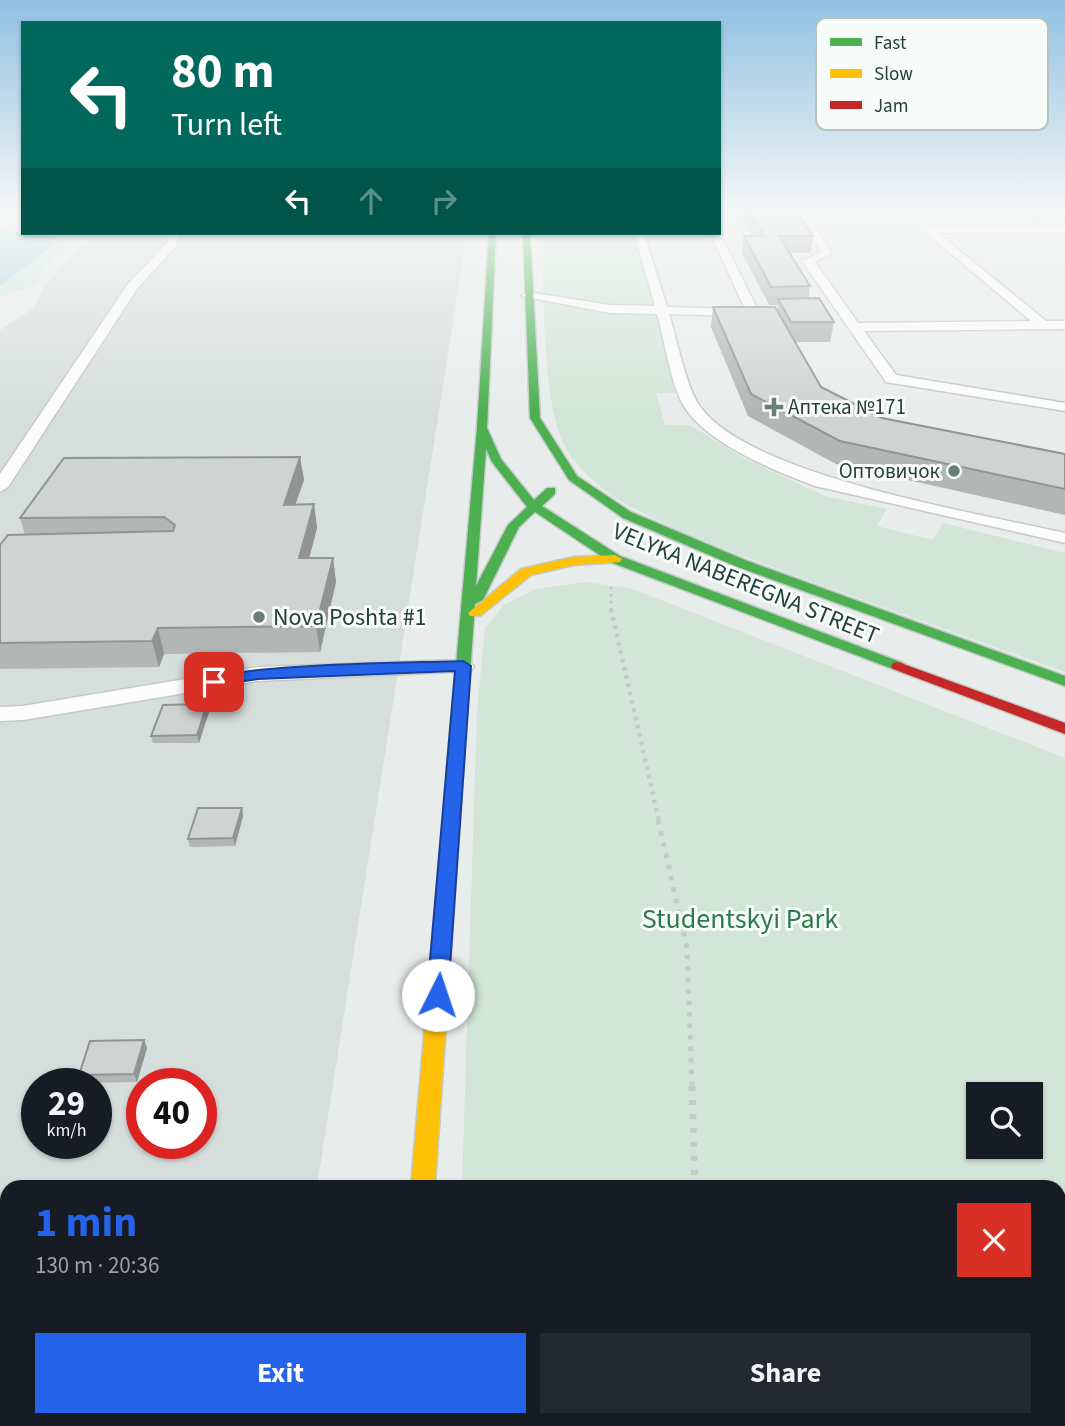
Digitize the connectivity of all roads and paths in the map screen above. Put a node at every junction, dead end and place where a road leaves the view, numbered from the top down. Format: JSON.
{"nodes":[{"id":1,"x":141,"y":278,"type":"edge"},
{"id":2,"x":490,"y":278,"type":"edge"},
{"id":3,"x":527,"y":278,"type":"edge"},
{"id":4,"x":652,"y":278,"type":"edge"},
{"id":5,"x":740,"y":278,"type":"edge"},
{"id":6,"x":817,"y":278,"type":"edge"},
{"id":7,"x":986,"y":278,"type":"edge"},
{"id":8,"x":527,"y":296,"type":"junction"},
{"id":9,"x":663,"y":313,"type":"junction"},
{"id":10,"x":1043,"y":325,"type":"junction"},
{"id":11,"x":1065,"y":325,"type":"edge"},
{"id":12,"x":855,"y":327,"type":"junction"},
{"id":13,"x":1065,"y":407,"type":"edge"},
{"id":14,"x":482,"y":428,"type":"junction"},
{"id":15,"x":573,"y":478,"type":"junction"},
{"id":16,"x":0,"y":487,"type":"edge"},
{"id":17,"x":531,"y":504,"type":"junction"},
{"id":18,"x":1065,"y":538,"type":"edge"},
{"id":19,"x":615,"y":559,"type":"junction"},
{"id":20,"x":466,"y":621,"type":"junction"},
{"id":21,"x":463,"y":666,"type":"junction"},
{"id":22,"x":1065,"y":681,"type":"edge"},
{"id":23,"x":0,"y":714,"type":"edge"},
{"id":24,"x":1065,"y":729,"type":"edge"},
{"id":25,"x":423,"y":1180,"type":"edge"},
{"id":26,"x":695,"y":1180,"type":"edge"}],
"edges":[{"from":1,"to":16,"type":"lane"},
{"from":2,"to":14,"type":"street","name":"VELYKA NABEREGNA STREET"},
{"from":3,"to":8,"type":"street","name":"VELYKA NABEREGNA STREET"},
{"from":4,"to":9,"type":"lane"},
{"from":5,"to":9,"type":"lane"},
{"from":6,"to":12,"type":"lane"},
{"from":7,"to":10,"type":"lane"},
{"from":8,"to":9,"type":"lane"},
{"from":8,"to":15,"type":"street","name":"VELYKA NABEREGNA STREET"},
{"from":9,"to":18,"type":"lane"},
{"from":10,"to":11,"type":"lane"},
{"from":10,"to":12,"type":"lane"},
{"from":12,"to":13,"type":"lane"},
{"from":14,"to":17,"type":"street","name":"VELYKA NABEREGNA STREET"},
{"from":14,"to":20,"type":"street"},
{"from":15,"to":17,"type":"street"},
{"from":15,"to":22,"type":"street","name":"VELYKA NABEREGNA STREET"},
{"from":17,"to":19,"type":"street","name":"VELYKA NABEREGNA STREET"},
{"from":17,"to":20,"type":"street"},
{"from":19,"to":20,"type":"street"},
{"from":19,"to":24,"type":"street","name":"VELYKA NABEREGNA STREET"},
{"from":19,"to":26,"type":"path"},
{"from":20,"to":21,"type":"street"},
{"from":21,"to":23,"type":"lane"},
{"from":21,"to":25,"type":"street"}]}
